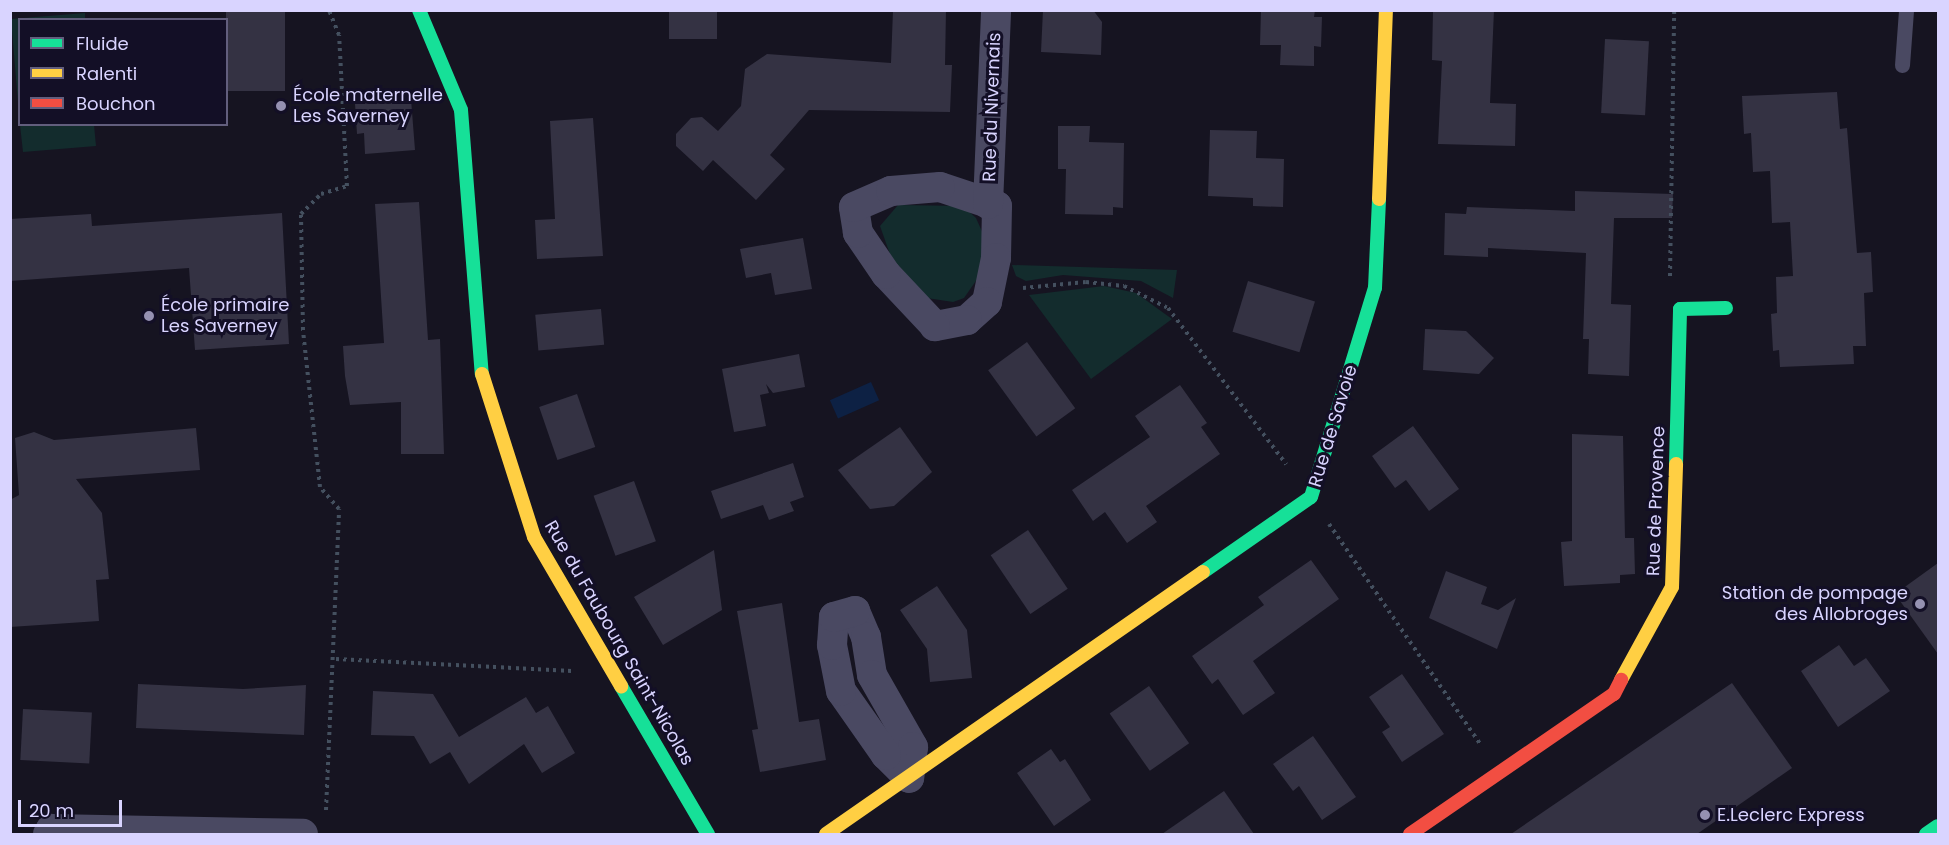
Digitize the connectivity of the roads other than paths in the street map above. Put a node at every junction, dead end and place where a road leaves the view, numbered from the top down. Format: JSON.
{"nodes":[{"id":1,"x":418,"y":10,"type":"edge"},
{"id":2,"x":996,"y":10,"type":"edge"},
{"id":3,"x":1386,"y":10,"type":"edge"},
{"id":4,"x":1906,"y":10,"type":"edge"},
{"id":5,"x":1902,"y":65,"type":"dead end"},
{"id":6,"x":988,"y":204,"type":"junction"},
{"id":7,"x":1726,"y":308,"type":"dead end"},
{"id":8,"x":909,"y":778,"type":"junction"},
{"id":9,"x":1938,"y":826,"type":"edge"},
{"id":10,"x":314,"y":829,"type":"edge"},
{"id":11,"x":48,"y":834,"type":"edge"},
{"id":12,"x":708,"y":834,"type":"edge"},
{"id":13,"x":826,"y":834,"type":"edge"},
{"id":14,"x":1410,"y":834,"type":"edge"},
{"id":15,"x":1926,"y":834,"type":"edge"}],
"edges":[{"from":1,"to":12,"type":"street","name":"Rue du Faubourg Saint-Nicolas"},
{"from":2,"to":6,"type":"street","name":"Rue du Nivernais"},
{"from":3,"to":8,"type":"street","name":"Rue de Savoie"},
{"from":4,"to":5,"type":"lane"},
{"from":6,"to":6,"type":"street","name":"Rue du Nivernais"},
{"from":7,"to":14,"type":"street","name":"Rue de Provence"},
{"from":8,"to":8,"type":"street"},
{"from":8,"to":13,"type":"street","name":"Rue de Savoie"},
{"from":9,"to":15,"type":"street"},
{"from":10,"to":11,"type":"street"}]}
